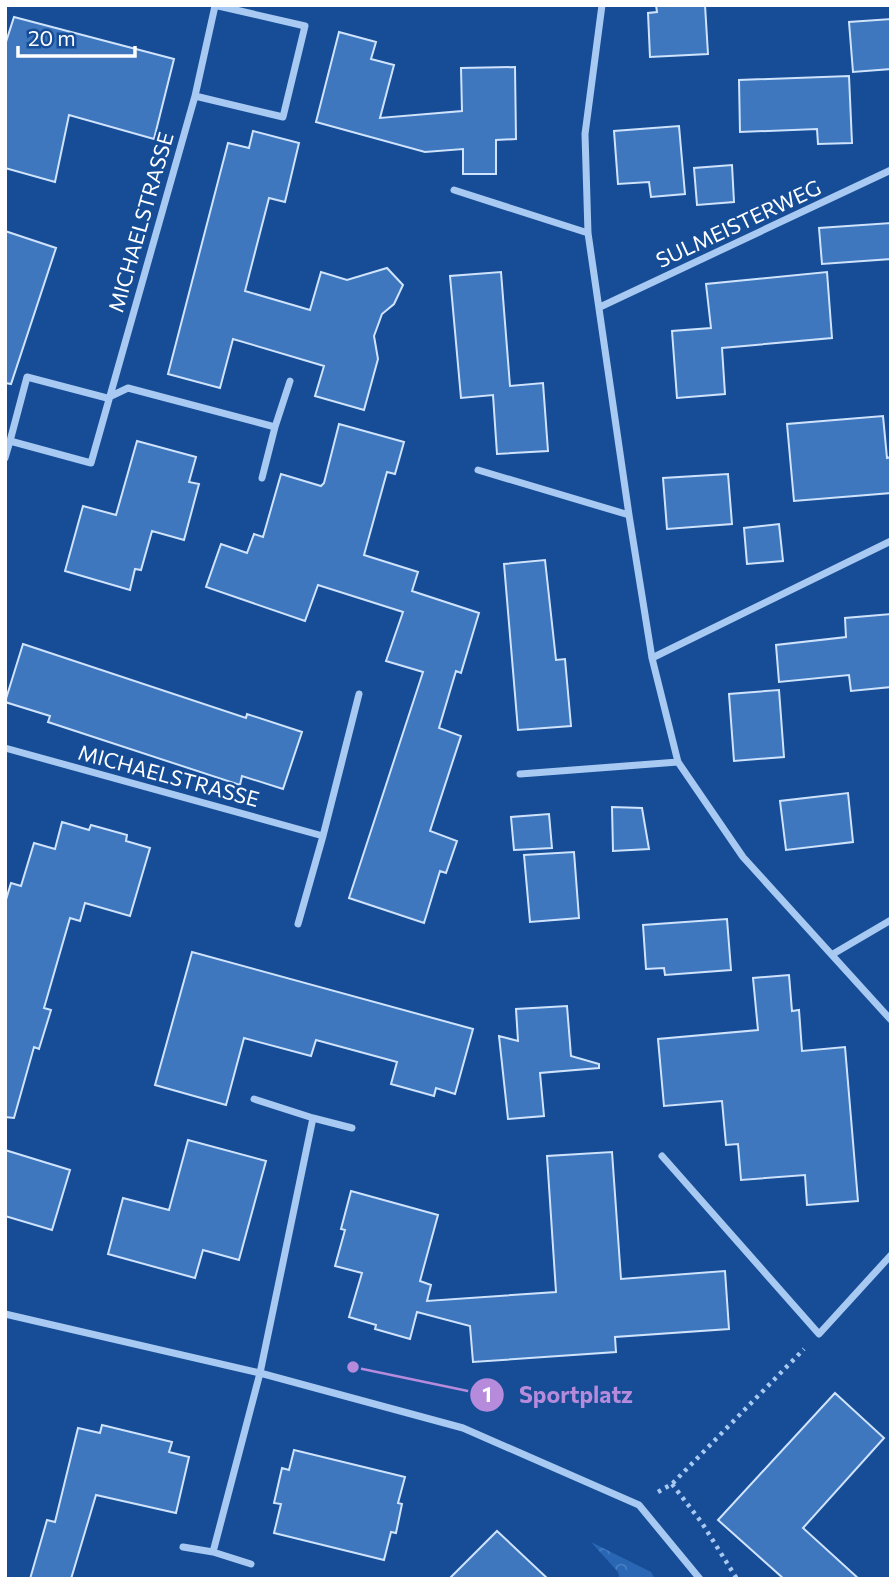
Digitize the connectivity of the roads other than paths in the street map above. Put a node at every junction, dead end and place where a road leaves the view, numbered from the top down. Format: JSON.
{"nodes":[{"id":1,"x":214,"y":5,"type":"edge"},
{"id":2,"x":602,"y":5,"type":"edge"},
{"id":3,"x":195,"y":96,"type":"junction"},
{"id":4,"x":891,"y":170,"type":"edge"},
{"id":5,"x":454,"y":190,"type":"dead end"},
{"id":6,"x":588,"y":233,"type":"junction"},
{"id":7,"x":600,"y":307,"type":"junction"},
{"id":8,"x":289,"y":381,"type":"dead end"},
{"id":9,"x":107,"y":398,"type":"junction"},
{"id":10,"x":275,"y":427,"type":"junction"},
{"id":11,"x":10,"y":441,"type":"junction"},
{"id":12,"x":5,"y":458,"type":"edge"},
{"id":13,"x":478,"y":470,"type":"dead end"},
{"id":14,"x":262,"y":478,"type":"dead end"},
{"id":15,"x":629,"y":515,"type":"junction"},
{"id":16,"x":891,"y":541,"type":"edge"},
{"id":17,"x":652,"y":658,"type":"junction"},
{"id":18,"x":359,"y":694,"type":"dead end"},
{"id":19,"x":5,"y":748,"type":"edge"},
{"id":20,"x":678,"y":762,"type":"junction"},
{"id":21,"x":520,"y":774,"type":"dead end"},
{"id":22,"x":323,"y":836,"type":"junction"},
{"id":23,"x":891,"y":920,"type":"edge"},
{"id":24,"x":298,"y":924,"type":"dead end"},
{"id":25,"x":834,"y":954,"type":"junction"},
{"id":26,"x":891,"y":1020,"type":"edge"},
{"id":27,"x":254,"y":1099,"type":"dead end"},
{"id":28,"x":313,"y":1118,"type":"junction"},
{"id":29,"x":352,"y":1128,"type":"dead end"},
{"id":30,"x":662,"y":1156,"type":"dead end"},
{"id":31,"x":891,"y":1255,"type":"edge"},
{"id":32,"x":5,"y":1314,"type":"edge"},
{"id":33,"x":260,"y":1373,"type":"junction"},
{"id":34,"x":183,"y":1548,"type":"dead end"},
{"id":35,"x":213,"y":1552,"type":"junction"},
{"id":36,"x":251,"y":1564,"type":"dead end"},
{"id":37,"x":699,"y":1579,"type":"edge"}],
"edges":[{"from":1,"to":3,"type":"street","name":"MICHAELSTRASSE"},
{"from":1,"to":3,"type":"street","name":"MICHAELSTRASSE"},
{"from":2,"to":6,"type":"street"},
{"from":3,"to":9,"type":"street","name":"MICHAELSTRASSE"},
{"from":4,"to":7,"type":"street","name":"SULMEISTERWEG"},
{"from":5,"to":6,"type":"street"},
{"from":6,"to":7,"type":"street"},
{"from":7,"to":15,"type":"street"},
{"from":8,"to":10,"type":"street"},
{"from":9,"to":10,"type":"street"},
{"from":9,"to":11,"type":"street"},
{"from":9,"to":11,"type":"street","name":"MICHAELSTRASSE"},
{"from":10,"to":14,"type":"street"},
{"from":11,"to":12,"type":"street"},
{"from":13,"to":15,"type":"street"},
{"from":15,"to":17,"type":"street"},
{"from":16,"to":17,"type":"street"},
{"from":17,"to":20,"type":"street"},
{"from":18,"to":22,"type":"street"},
{"from":19,"to":22,"type":"street","name":"MICHAELSTRASSE"},
{"from":20,"to":21,"type":"street"},
{"from":20,"to":25,"type":"street"},
{"from":22,"to":24,"type":"street"},
{"from":23,"to":25,"type":"street"},
{"from":25,"to":26,"type":"street"},
{"from":27,"to":28,"type":"street"},
{"from":28,"to":29,"type":"street"},
{"from":28,"to":33,"type":"street"},
{"from":30,"to":31,"type":"street"},
{"from":32,"to":33,"type":"street"},
{"from":33,"to":35,"type":"street"},
{"from":33,"to":37,"type":"street"},
{"from":34,"to":35,"type":"street"},
{"from":35,"to":36,"type":"street"}]}
